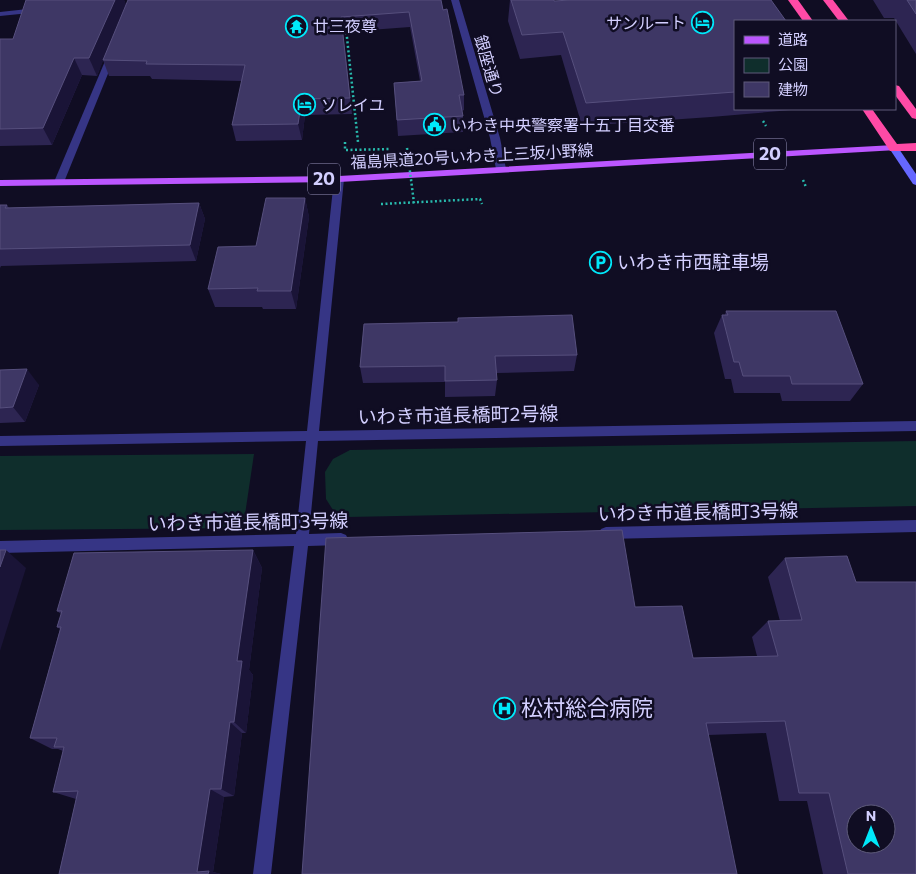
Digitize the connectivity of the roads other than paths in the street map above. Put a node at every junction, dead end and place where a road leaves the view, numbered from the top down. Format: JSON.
{"nodes":[{"id":1,"x":455,"y":0,"type":"edge"},
{"id":2,"x":793,"y":0,"type":"edge"},
{"id":3,"x":828,"y":0,"type":"edge"},
{"id":4,"x":48,"y":9,"type":"edge"},
{"id":5,"x":0,"y":14,"type":"edge"},
{"id":6,"x":807,"y":20,"type":"edge"},
{"id":7,"x":843,"y":20,"type":"edge"},
{"id":8,"x":116,"y":44,"type":"edge"},
{"id":9,"x":896,"y":89,"type":"edge"},
{"id":10,"x":869,"y":110,"type":"edge"},
{"id":11,"x":916,"y":116,"type":"edge"},
{"id":12,"x":916,"y":147,"type":"edge"},
{"id":13,"x":894,"y":148,"type":"junction"},
{"id":14,"x":501,"y":169,"type":"junction"},
{"id":15,"x":339,"y":179,"type":"junction"},
{"id":16,"x":59,"y":182,"type":"junction"},
{"id":17,"x":916,"y":182,"type":"edge"},
{"id":18,"x":0,"y":183,"type":"edge"},
{"id":19,"x":916,"y":426,"type":"edge"},
{"id":20,"x":311,"y":436,"type":"junction"},
{"id":21,"x":0,"y":441,"type":"edge"},
{"id":22,"x":916,"y":526,"type":"edge"},
{"id":23,"x":589,"y":533,"type":"edge"},
{"id":24,"x":351,"y":538,"type":"edge"},
{"id":25,"x":302,"y":540,"type":"junction"},
{"id":26,"x":0,"y":547,"type":"edge"},
{"id":27,"x":262,"y":874,"type":"edge"}],
"edges":[{"from":1,"to":14,"type":"street","name":"銀座通り"},
{"from":2,"to":6,"type":"highway"},
{"from":3,"to":7,"type":"highway"},
{"from":4,"to":5,"type":"street"},
{"from":8,"to":16,"type":"street"},
{"from":9,"to":11,"type":"highway"},
{"from":10,"to":13,"type":"highway"},
{"from":12,"to":13,"type":"highway"},
{"from":13,"to":14,"type":"main road","name":"福島県道20号いわき上三坂小野線","number":"20"},
{"from":13,"to":17,"type":"street"},
{"from":14,"to":15,"type":"main road","name":"福島県道20号いわき上三坂小野線","number":"20"},
{"from":15,"to":16,"type":"main road","name":"福島県道20号いわき上三坂小野線","number":"20"},
{"from":15,"to":20,"type":"street"},
{"from":16,"to":18,"type":"main road","name":"福島県道20号いわき上三坂小野線","number":"20"},
{"from":19,"to":20,"type":"street","name":"いわき市道長橋町2号線"},
{"from":20,"to":21,"type":"street","name":"いわき市道長橋町2号線"},
{"from":20,"to":25,"type":"street"},
{"from":22,"to":23,"type":"street","name":"いわき市道長橋町3号線"},
{"from":24,"to":25,"type":"street","name":"いわき市道長橋町3号線"},
{"from":25,"to":26,"type":"street","name":"いわき市道長橋町3号線"},
{"from":25,"to":27,"type":"street"}]}
